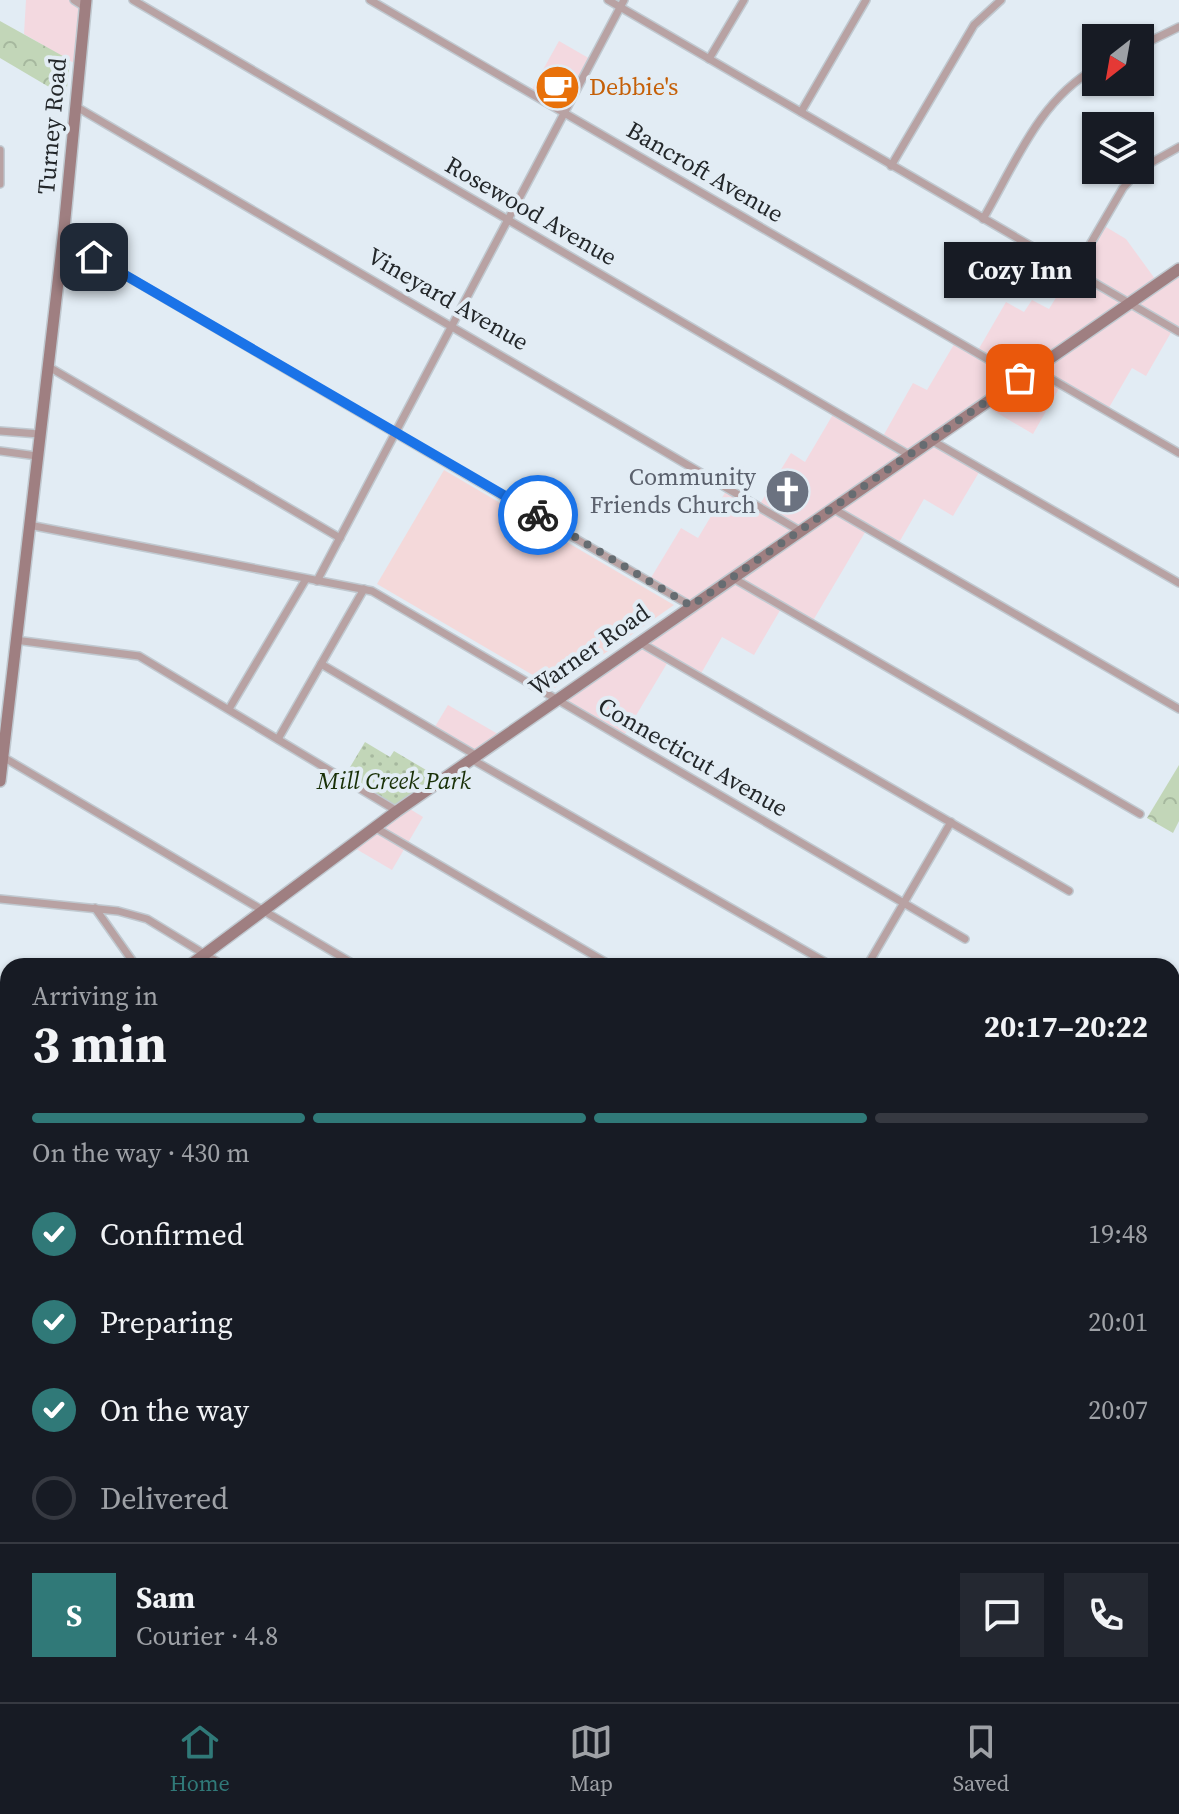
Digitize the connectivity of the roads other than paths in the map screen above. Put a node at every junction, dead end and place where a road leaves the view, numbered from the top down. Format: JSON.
{"nodes":[{"id":1,"x":74,"y":0,"type":"edge"},
{"id":2,"x":133,"y":0,"type":"edge"},
{"id":3,"x":370,"y":0,"type":"edge"},
{"id":4,"x":608,"y":0,"type":"edge"},
{"id":5,"x":744,"y":0,"type":"edge"},
{"id":6,"x":866,"y":0,"type":"edge"},
{"id":7,"x":1001,"y":0,"type":"edge"},
{"id":8,"x":622,"y":3,"type":"edge"},
{"id":9,"x":86,"y":4,"type":"edge"},
{"id":10,"x":1179,"y":27,"type":"edge"},
{"id":11,"x":1154,"y":39,"type":"edge"},
{"id":12,"x":709,"y":59,"type":"junction"},
{"id":13,"x":1082,"y":77,"type":"edge"},
{"id":14,"x":75,"y":106,"type":"junction"},
{"id":15,"x":801,"y":112,"type":"junction"},
{"id":16,"x":564,"y":113,"type":"junction"},
{"id":17,"x":1179,"y":147,"type":"edge"},
{"id":18,"x":0,"y":150,"type":"edge"},
{"id":19,"x":1154,"y":162,"type":"edge"},
{"id":20,"x":891,"y":166,"type":"junction"},
{"id":21,"x":0,"y":175,"type":"edge"},
{"id":22,"x":0,"y":184,"type":"edge"},
{"id":23,"x":1127,"y":184,"type":"edge"},
{"id":24,"x":983,"y":219,"type":"junction"},
{"id":25,"x":508,"y":221,"type":"junction"},
{"id":26,"x":63,"y":239,"type":"junction"},
{"id":27,"x":1179,"y":269,"type":"edge"},
{"id":28,"x":1074,"y":272,"type":"junction"},
{"id":29,"x":1129,"y":303,"type":"junction"},
{"id":30,"x":453,"y":325,"type":"junction"},
{"id":31,"x":1179,"y":332,"type":"edge"},
{"id":32,"x":49,"y":367,"type":"junction"},
{"id":33,"x":1034,"y":369,"type":"junction"},
{"id":34,"x":1020,"y":378,"type":"junction"},
{"id":35,"x":0,"y":431,"type":"edge"},
{"id":36,"x":397,"y":431,"type":"junction"},
{"id":37,"x":39,"y":434,"type":"junction"},
{"id":38,"x":931,"y":440,"type":"junction"},
{"id":39,"x":0,"y":451,"type":"edge"},
{"id":40,"x":1179,"y":453,"type":"edge"},
{"id":41,"x":909,"y":455,"type":"junction"},
{"id":42,"x":37,"y":456,"type":"junction"},
{"id":43,"x":832,"y":508,"type":"junction"},
{"id":44,"x":29,"y":525,"type":"junction"},
{"id":45,"x":800,"y":531,"type":"junction"},
{"id":46,"x":340,"y":538,"type":"junction"},
{"id":47,"x":733,"y":578,"type":"junction"},
{"id":48,"x":306,"y":579,"type":"junction"},
{"id":49,"x":317,"y":581,"type":"junction"},
{"id":50,"x":1179,"y":583,"type":"edge"},
{"id":51,"x":364,"y":589,"type":"junction"},
{"id":52,"x":691,"y":606,"type":"junction"},
{"id":53,"x":15,"y":640,"type":"junction"},
{"id":54,"x":639,"y":642,"type":"junction"},
{"id":55,"x":321,"y":664,"type":"junction"},
{"id":56,"x":555,"y":700,"type":"junction"},
{"id":57,"x":229,"y":709,"type":"junction"},
{"id":58,"x":1179,"y":709,"type":"edge"},
{"id":59,"x":278,"y":739,"type":"junction"},
{"id":60,"x":3,"y":757,"type":"junction"},
{"id":61,"x":475,"y":758,"type":"junction"},
{"id":62,"x":0,"y":781,"type":"edge"},
{"id":63,"x":397,"y":811,"type":"junction"},
{"id":64,"x":1140,"y":814,"type":"dead end"},
{"id":65,"x":951,"y":822,"type":"junction"},
{"id":66,"x":376,"y":828,"type":"junction"},
{"id":67,"x":1069,"y":891,"type":"dead end"},
{"id":68,"x":0,"y":899,"type":"edge"},
{"id":69,"x":905,"y":902,"type":"junction"},
{"id":70,"x":95,"y":908,"type":"junction"},
{"id":71,"x":262,"y":911,"type":"junction"},
{"id":72,"x":965,"y":939,"type":"dead end"},
{"id":73,"x":205,"y":955,"type":"junction"},
{"id":74,"x":130,"y":958,"type":"edge"},
{"id":75,"x":201,"y":958,"type":"edge"},
{"id":76,"x":210,"y":958,"type":"edge"},
{"id":77,"x":343,"y":958,"type":"edge"},
{"id":78,"x":598,"y":958,"type":"edge"},
{"id":79,"x":818,"y":958,"type":"edge"},
{"id":80,"x":872,"y":958,"type":"edge"}],
"edges":[{"from":1,"to":9,"type":"street"},
{"from":2,"to":25,"type":"street","name":"Rosewood Avenue"},
{"from":3,"to":16,"type":"street","name":"Bancroft Avenue"},
{"from":4,"to":8,"type":"street"},
{"from":5,"to":12,"type":"street"},
{"from":6,"to":15,"type":"street"},
{"from":7,"to":20,"type":"street"},
{"from":8,"to":12,"type":"street"},
{"from":8,"to":16,"type":"street"},
{"from":9,"to":14,"type":"main road","name":"Turney Road"},
{"from":10,"to":11,"type":"street"},
{"from":12,"to":15,"type":"street"},
{"from":13,"to":24,"type":"street"},
{"from":14,"to":26,"type":"main road","name":"Turney Road"},
{"from":14,"to":30,"type":"street","name":"Vineyard Avenue"},
{"from":15,"to":20,"type":"street"},
{"from":16,"to":25,"type":"street"},
{"from":16,"to":34,"type":"street","name":"Bancroft Avenue"},
{"from":17,"to":19,"type":"street"},
{"from":18,"to":21,"type":"street"},
{"from":20,"to":24,"type":"street"},
{"from":21,"to":22,"type":"street"},
{"from":23,"to":28,"type":"street"},
{"from":24,"to":28,"type":"street"},
{"from":25,"to":30,"type":"street"},
{"from":25,"to":41,"type":"street","name":"Rosewood Avenue"},
{"from":26,"to":32,"type":"main road","name":"Turney Road"},
{"from":26,"to":36,"type":"street"},
{"from":27,"to":29,"type":"main road","name":"Warner Road"},
{"from":28,"to":29,"type":"street"},
{"from":29,"to":31,"type":"street"},
{"from":29,"to":33,"type":"main road","name":"Warner Road"},
{"from":30,"to":36,"type":"street"},
{"from":30,"to":45,"type":"street","name":"Vineyard Avenue"},
{"from":32,"to":37,"type":"main road","name":"Turney Road"},
{"from":32,"to":46,"type":"street"},
{"from":33,"to":34,"type":"main road","name":"Warner Road"},
{"from":33,"to":40,"type":"street"},
{"from":34,"to":38,"type":"main road","name":"Warner Road"},
{"from":35,"to":37,"type":"street"},
{"from":36,"to":46,"type":"street"},
{"from":36,"to":52,"type":"street"},
{"from":37,"to":42,"type":"main road","name":"Turney Road"},
{"from":38,"to":41,"type":"main road","name":"Warner Road"},
{"from":38,"to":50,"type":"street"},
{"from":39,"to":42,"type":"street"},
{"from":41,"to":43,"type":"main road","name":"Warner Road"},
{"from":42,"to":44,"type":"main road","name":"Turney Road"},
{"from":43,"to":45,"type":"main road","name":"Warner Road"},
{"from":43,"to":58,"type":"street"},
{"from":44,"to":48,"type":"street","name":"Connecticut Avenue"},
{"from":44,"to":53,"type":"main road","name":"Turney Road"},
{"from":45,"to":47,"type":"main road","name":"Warner Road"},
{"from":46,"to":49,"type":"street"},
{"from":47,"to":52,"type":"main road","name":"Warner Road"},
{"from":47,"to":64,"type":"street"},
{"from":48,"to":49,"type":"street","name":"Connecticut Avenue"},
{"from":48,"to":57,"type":"street"},
{"from":49,"to":51,"type":"street","name":"Connecticut Avenue"},
{"from":51,"to":55,"type":"street"},
{"from":51,"to":56,"type":"street","name":"Connecticut Avenue"},
{"from":52,"to":54,"type":"main road","name":"Warner Road"},
{"from":53,"to":57,"type":"street"},
{"from":53,"to":60,"type":"main road","name":"Turney Road"},
{"from":54,"to":56,"type":"main road","name":"Warner Road"},
{"from":54,"to":65,"type":"street"},
{"from":55,"to":59,"type":"street"},
{"from":55,"to":61,"type":"street"},
{"from":56,"to":61,"type":"main road","name":"Warner Road"},
{"from":56,"to":69,"type":"street","name":"Connecticut Avenue"},
{"from":57,"to":59,"type":"street"},
{"from":59,"to":63,"type":"street"},
{"from":60,"to":62,"type":"main road","name":"Turney Road"},
{"from":60,"to":71,"type":"street"},
{"from":61,"to":63,"type":"main road","name":"Warner Road"},
{"from":61,"to":79,"type":"street"},
{"from":63,"to":66,"type":"main road","name":"Warner Road"},
{"from":65,"to":67,"type":"street"},
{"from":65,"to":69,"type":"street"},
{"from":66,"to":71,"type":"main road","name":"Warner Road"},
{"from":66,"to":78,"type":"street"},
{"from":68,"to":70,"type":"street"},
{"from":69,"to":72,"type":"street","name":"Connecticut Avenue"},
{"from":69,"to":80,"type":"street"},
{"from":70,"to":73,"type":"street"},
{"from":70,"to":74,"type":"street"},
{"from":71,"to":73,"type":"main road","name":"Warner Road"},
{"from":71,"to":77,"type":"street"},
{"from":73,"to":75,"type":"main road","name":"Warner Road"},
{"from":73,"to":76,"type":"street"}]}
